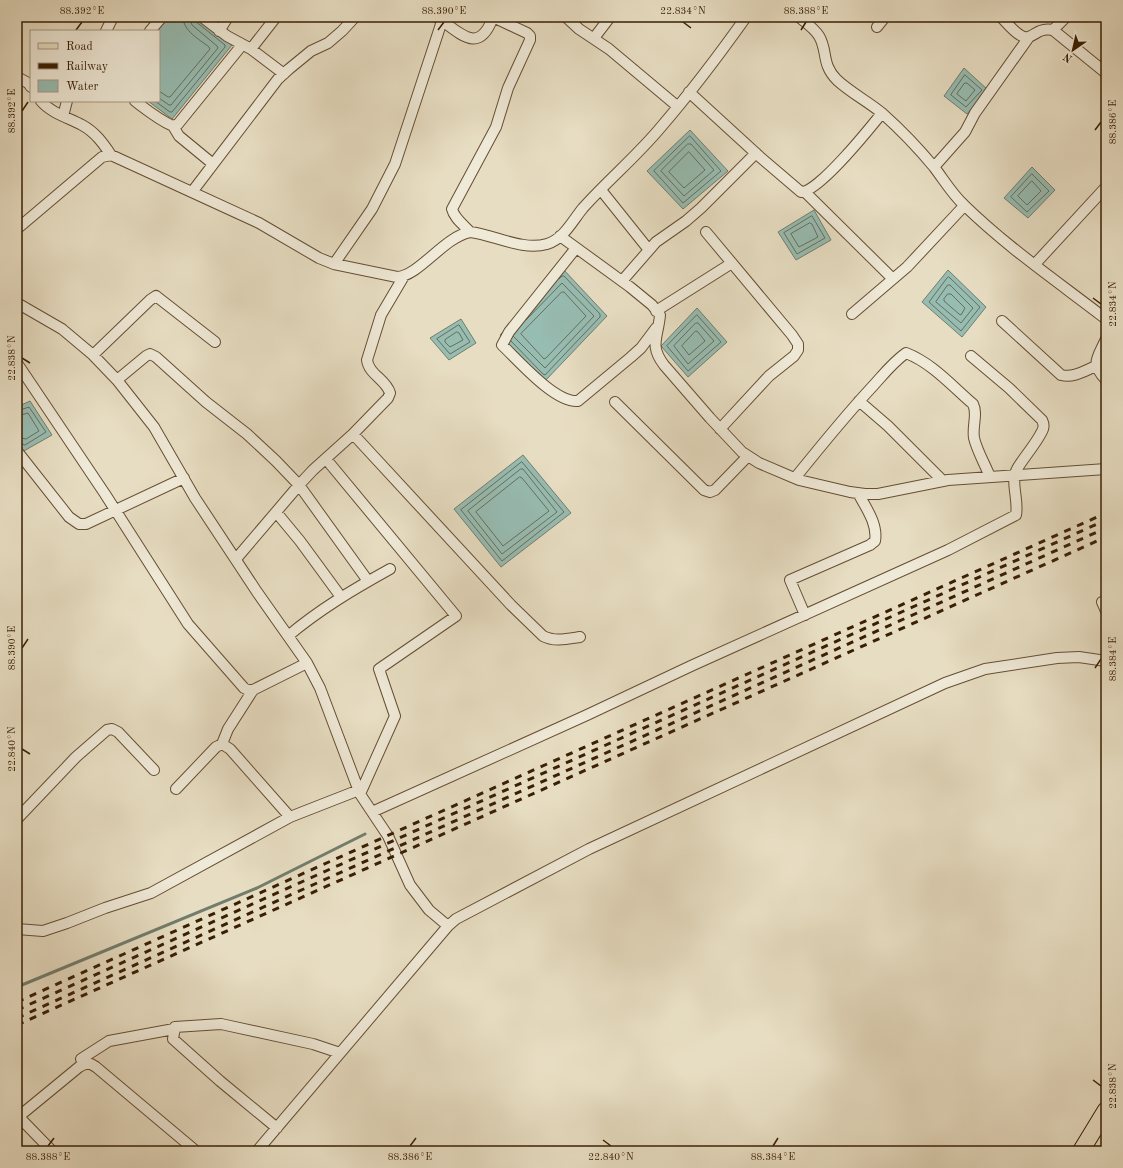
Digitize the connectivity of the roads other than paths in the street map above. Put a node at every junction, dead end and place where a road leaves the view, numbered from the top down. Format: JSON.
{"nodes":[{"id":1,"x":113,"y":17,"type":"edge"},
{"id":2,"x":162,"y":17,"type":"edge"},
{"id":3,"x":202,"y":17,"type":"edge"},
{"id":4,"x":228,"y":17,"type":"edge"},
{"id":5,"x":276,"y":17,"type":"edge"},
{"id":6,"x":493,"y":17,"type":"edge"},
{"id":7,"x":566,"y":17,"type":"edge"},
{"id":8,"x":610,"y":17,"type":"edge"},
{"id":9,"x":746,"y":17,"type":"edge"},
{"id":10,"x":799,"y":17,"type":"edge"},
{"id":11,"x":885,"y":17,"type":"edge"},
{"id":12,"x":1001,"y":17,"type":"edge"},
{"id":13,"x":1066,"y":17,"type":"edge"},
{"id":14,"x":352,"y":18,"type":"edge"},
{"id":15,"x":439,"y":19,"type":"edge"},
{"id":16,"x":877,"y":27,"type":"dead end"},
{"id":17,"x":106,"y":30,"type":"edge"},
{"id":18,"x":151,"y":30,"type":"edge"},
{"id":19,"x":1053,"y":30,"type":"junction"},
{"id":20,"x":219,"y":31,"type":"junction"},
{"id":21,"x":594,"y":38,"type":"junction"},
{"id":22,"x":1029,"y":38,"type":"junction"},
{"id":23,"x":247,"y":47,"type":"junction"},
{"id":24,"x":1106,"y":73,"type":"edge"},
{"id":25,"x":284,"y":74,"type":"junction"},
{"id":26,"x":17,"y":77,"type":"edge"},
{"id":27,"x":30,"y":86,"type":"edge"},
{"id":28,"x":689,"y":92,"type":"junction"},
{"id":29,"x":42,"y":102,"type":"edge"},
{"id":30,"x":67,"y":102,"type":"edge"},
{"id":31,"x":136,"y":102,"type":"edge"},
{"id":32,"x":677,"y":106,"type":"junction"},
{"id":33,"x":882,"y":113,"type":"junction"},
{"id":34,"x":63,"y":116,"type":"junction"},
{"id":35,"x":173,"y":126,"type":"junction"},
{"id":36,"x":756,"y":153,"type":"junction"},
{"id":37,"x":111,"y":155,"type":"junction"},
{"id":38,"x":213,"y":164,"type":"junction"},
{"id":39,"x":934,"y":167,"type":"junction"},
{"id":40,"x":601,"y":190,"type":"junction"},
{"id":41,"x":192,"y":192,"type":"junction"},
{"id":42,"x":805,"y":192,"type":"junction"},
{"id":43,"x":1104,"y":193,"type":"edge"},
{"id":44,"x":964,"y":206,"type":"junction"},
{"id":45,"x":17,"y":229,"type":"edge"},
{"id":46,"x":470,"y":232,"type":"junction"},
{"id":47,"x":706,"y":232,"type":"dead end"},
{"id":48,"x":560,"y":236,"type":"junction"},
{"id":49,"x":576,"y":248,"type":"junction"},
{"id":50,"x":649,"y":250,"type":"junction"},
{"id":51,"x":732,"y":263,"type":"junction"},
{"id":52,"x":334,"y":264,"type":"junction"},
{"id":53,"x":1035,"y":264,"type":"junction"},
{"id":54,"x":404,"y":276,"type":"junction"},
{"id":55,"x":893,"y":279,"type":"junction"},
{"id":56,"x":622,"y":281,"type":"junction"},
{"id":57,"x":17,"y":303,"type":"edge"},
{"id":58,"x":656,"y":311,"type":"junction"},
{"id":59,"x":852,"y":314,"type":"dead end"},
{"id":60,"x":1106,"y":319,"type":"edge"},
{"id":61,"x":1002,"y":321,"type":"dead end"},
{"id":62,"x":659,"y":325,"type":"junction"},
{"id":63,"x":1106,"y":339,"type":"edge"},
{"id":64,"x":215,"y":342,"type":"dead end"},
{"id":65,"x":92,"y":355,"type":"junction"},
{"id":66,"x":971,"y":356,"type":"dead end"},
{"id":67,"x":17,"y":363,"type":"edge"},
{"id":68,"x":1096,"y":366,"type":"junction"},
{"id":69,"x":116,"y":380,"type":"junction"},
{"id":70,"x":1106,"y":380,"type":"edge"},
{"id":71,"x":859,"y":401,"type":"junction"},
{"id":72,"x":615,"y":402,"type":"dead end"},
{"id":73,"x":720,"y":429,"type":"junction"},
{"id":74,"x":353,"y":434,"type":"junction"},
{"id":75,"x":17,"y":451,"type":"edge"},
{"id":76,"x":748,"y":456,"type":"junction"},
{"id":77,"x":326,"y":459,"type":"junction"},
{"id":78,"x":1106,"y":469,"type":"edge"},
{"id":79,"x":1014,"y":475,"type":"junction"},
{"id":80,"x":990,"y":477,"type":"junction"},
{"id":81,"x":184,"y":478,"type":"junction"},
{"id":82,"x":795,"y":478,"type":"junction"},
{"id":83,"x":944,"y":481,"type":"junction"},
{"id":84,"x":299,"y":485,"type":"junction"},
{"id":85,"x":858,"y":493,"type":"junction"},
{"id":86,"x":116,"y":511,"type":"junction"},
{"id":87,"x":276,"y":512,"type":"junction"},
{"id":88,"x":236,"y":559,"type":"junction"},
{"id":89,"x":390,"y":569,"type":"dead end"},
{"id":90,"x":368,"y":581,"type":"junction"},
{"id":91,"x":341,"y":598,"type":"junction"},
{"id":92,"x":805,"y":615,"type":"junction"},
{"id":93,"x":288,"y":636,"type":"junction"},
{"id":94,"x":580,"y":637,"type":"dead end"},
{"id":95,"x":1106,"y":661,"type":"edge"},
{"id":96,"x":307,"y":663,"type":"junction"},
{"id":97,"x":253,"y":690,"type":"junction"},
{"id":98,"x":222,"y":744,"type":"junction"},
{"id":99,"x":154,"y":770,"type":"dead end"},
{"id":100,"x":176,"y":789,"type":"dead end"},
{"id":101,"x":360,"y":792,"type":"junction"},
{"id":102,"x":372,"y":812,"type":"junction"},
{"id":103,"x":290,"y":817,"type":"junction"},
{"id":104,"x":17,"y":819,"type":"edge"},
{"id":105,"x":448,"y":926,"type":"junction"},
{"id":106,"x":19,"y":927,"type":"edge"},
{"id":107,"x":174,"y":1028,"type":"junction"},
{"id":108,"x":340,"y":1053,"type":"junction"},
{"id":109,"x":81,"y":1059,"type":"dead end"},
{"id":110,"x":1106,"y":1110,"type":"edge"},
{"id":111,"x":18,"y":1117,"type":"edge"},
{"id":112,"x":277,"y":1128,"type":"junction"},
{"id":113,"x":52,"y":1151,"type":"edge"},
{"id":114,"x":196,"y":1151,"type":"edge"},
{"id":115,"x":257,"y":1151,"type":"edge"},
{"id":116,"x":1081,"y":1151,"type":"edge"}],
"edges":[{"from":1,"to":17,"type":"street"},
{"from":2,"to":18,"type":"street"},
{"from":3,"to":20,"type":"street"},
{"from":4,"to":20,"type":"street"},
{"from":5,"to":23,"type":"street"},
{"from":6,"to":15,"type":"street"},
{"from":6,"to":46,"type":"street"},
{"from":7,"to":21,"type":"street"},
{"from":8,"to":21,"type":"street"},
{"from":9,"to":28,"type":"street"},
{"from":10,"to":33,"type":"street"},
{"from":11,"to":16,"type":"street"},
{"from":12,"to":22,"type":"street"},
{"from":13,"to":19,"type":"street"},
{"from":14,"to":25,"type":"street"},
{"from":15,"to":52,"type":"street"},
{"from":19,"to":22,"type":"street"},
{"from":19,"to":24,"type":"street"},
{"from":20,"to":23,"type":"street"},
{"from":21,"to":32,"type":"street"},
{"from":22,"to":39,"type":"street"},
{"from":23,"to":25,"type":"street"},
{"from":23,"to":35,"type":"street"},
{"from":25,"to":38,"type":"street"},
{"from":26,"to":27,"type":"street"},
{"from":28,"to":32,"type":"street"},
{"from":28,"to":36,"type":"street"},
{"from":29,"to":34,"type":"street"},
{"from":30,"to":34,"type":"street"},
{"from":31,"to":35,"type":"street"},
{"from":32,"to":40,"type":"street"},
{"from":33,"to":39,"type":"street"},
{"from":33,"to":42,"type":"street"},
{"from":34,"to":37,"type":"street"},
{"from":35,"to":38,"type":"street"},
{"from":36,"to":42,"type":"street"},
{"from":36,"to":50,"type":"street"},
{"from":37,"to":41,"type":"street"},
{"from":37,"to":45,"type":"street"},
{"from":38,"to":41,"type":"street"},
{"from":39,"to":44,"type":"street"},
{"from":40,"to":48,"type":"street"},
{"from":40,"to":50,"type":"street"},
{"from":41,"to":52,"type":"street"},
{"from":42,"to":55,"type":"street"},
{"from":43,"to":53,"type":"street"},
{"from":44,"to":53,"type":"street"},
{"from":44,"to":55,"type":"street"},
{"from":46,"to":48,"type":"street"},
{"from":46,"to":54,"type":"street"},
{"from":47,"to":51,"type":"street"},
{"from":48,"to":49,"type":"street"},
{"from":49,"to":56,"type":"street"},
{"from":49,"to":62,"type":"street"},
{"from":50,"to":56,"type":"street"},
{"from":51,"to":58,"type":"street"},
{"from":51,"to":73,"type":"street"},
{"from":52,"to":54,"type":"street"},
{"from":53,"to":60,"type":"street"},
{"from":54,"to":74,"type":"street"},
{"from":55,"to":59,"type":"street"},
{"from":56,"to":58,"type":"street"},
{"from":57,"to":65,"type":"street"},
{"from":58,"to":62,"type":"street"},
{"from":61,"to":68,"type":"street"},
{"from":62,"to":73,"type":"street"},
{"from":63,"to":68,"type":"street"},
{"from":64,"to":65,"type":"street"},
{"from":65,"to":69,"type":"street"},
{"from":66,"to":79,"type":"street"},
{"from":67,"to":86,"type":"street"},
{"from":68,"to":70,"type":"street"},
{"from":69,"to":81,"type":"street"},
{"from":69,"to":84,"type":"street"},
{"from":71,"to":80,"type":"street"},
{"from":71,"to":82,"type":"street"},
{"from":71,"to":83,"type":"street"},
{"from":72,"to":76,"type":"street"},
{"from":73,"to":76,"type":"street"},
{"from":74,"to":77,"type":"street"},
{"from":74,"to":94,"type":"street"},
{"from":75,"to":86,"type":"street"},
{"from":76,"to":82,"type":"street"},
{"from":77,"to":84,"type":"street"},
{"from":77,"to":101,"type":"street"},
{"from":78,"to":79,"type":"street"},
{"from":79,"to":80,"type":"street"},
{"from":79,"to":92,"type":"street"},
{"from":80,"to":83,"type":"street"},
{"from":81,"to":86,"type":"street"},
{"from":81,"to":88,"type":"street"},
{"from":82,"to":85,"type":"street"},
{"from":83,"to":85,"type":"street"},
{"from":84,"to":87,"type":"street"},
{"from":84,"to":90,"type":"street"},
{"from":85,"to":92,"type":"street"},
{"from":86,"to":97,"type":"street"},
{"from":87,"to":88,"type":"street"},
{"from":87,"to":91,"type":"street"},
{"from":88,"to":93,"type":"street"},
{"from":89,"to":90,"type":"street"},
{"from":90,"to":91,"type":"street"},
{"from":91,"to":93,"type":"street"},
{"from":92,"to":102,"type":"street"},
{"from":93,"to":96,"type":"street"},
{"from":95,"to":105,"type":"street"},
{"from":96,"to":97,"type":"street"},
{"from":96,"to":101,"type":"street"},
{"from":97,"to":98,"type":"street"},
{"from":98,"to":100,"type":"street"},
{"from":98,"to":103,"type":"street"},
{"from":99,"to":104,"type":"street"},
{"from":101,"to":102,"type":"street"},
{"from":101,"to":103,"type":"street"},
{"from":102,"to":105,"type":"street"},
{"from":103,"to":106,"type":"street"},
{"from":105,"to":108,"type":"street"},
{"from":107,"to":108,"type":"street"},
{"from":107,"to":109,"type":"street"},
{"from":107,"to":112,"type":"street"},
{"from":108,"to":112,"type":"street"},
{"from":110,"to":116,"type":"main road"},
{"from":111,"to":113,"type":"street"},
{"from":111,"to":114,"type":"street"},
{"from":112,"to":115,"type":"street"}]}
